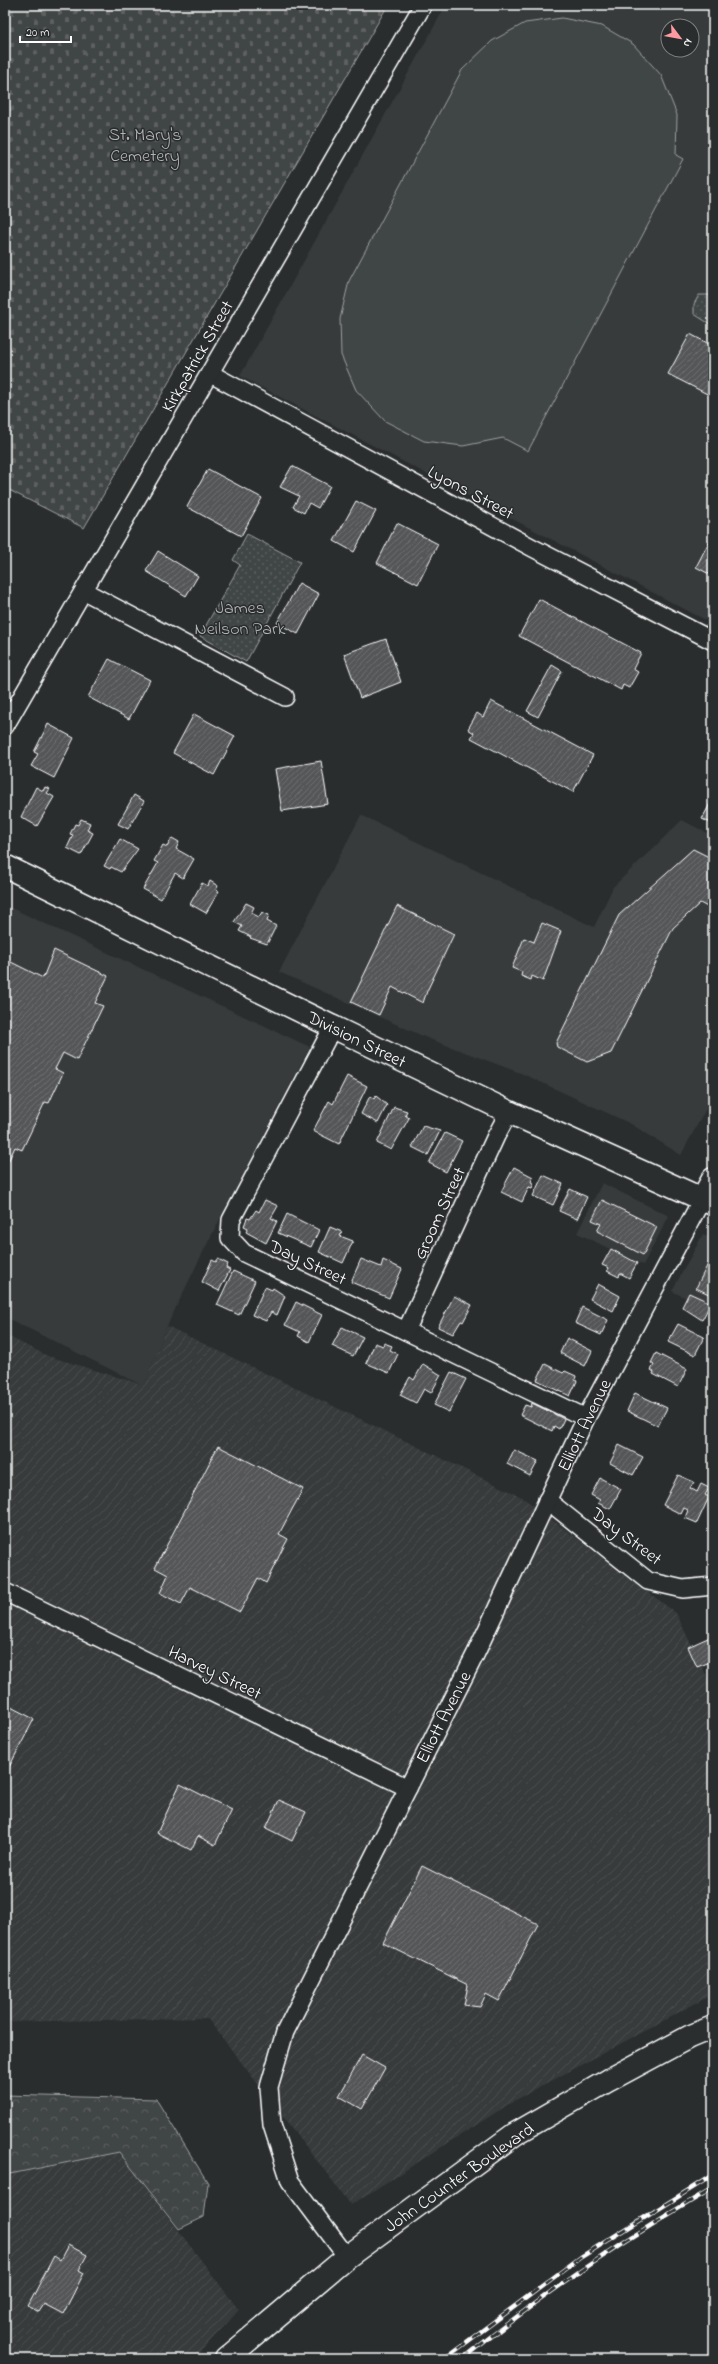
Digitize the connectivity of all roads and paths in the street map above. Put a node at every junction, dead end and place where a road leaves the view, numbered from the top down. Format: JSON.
{"nodes":[{"id":1,"x":423,"y":5,"type":"edge"},
{"id":2,"x":211,"y":374,"type":"junction"},
{"id":3,"x":84,"y":591,"type":"junction"},
{"id":4,"x":713,"y":642,"type":"edge"},
{"id":5,"x":286,"y":697,"type":"dead end"},
{"id":6,"x":5,"y":726,"type":"edge"},
{"id":7,"x":5,"y":866,"type":"edge"},
{"id":8,"x":333,"y":1027,"type":"junction"},
{"id":9,"x":510,"y":1112,"type":"junction"},
{"id":10,"x":713,"y":1179,"type":"edge"},
{"id":11,"x":708,"y":1201,"type":"edge"},
{"id":12,"x":406,"y":1331,"type":"junction"},
{"id":13,"x":586,"y":1418,"type":"junction"},
{"id":14,"x":547,"y":1500,"type":"junction"},
{"id":15,"x":713,"y":1586,"type":"edge"},
{"id":16,"x":5,"y":1592,"type":"edge"},
{"id":17,"x":408,"y":1788,"type":"junction"},
{"id":18,"x":713,"y":2027,"type":"edge"},
{"id":19,"x":347,"y":2257,"type":"junction"},
{"id":20,"x":226,"y":2359,"type":"edge"}],
"edges":[{"from":1,"to":2,"type":"street","name":"Kirkpatrick Street"},
{"from":2,"to":3,"type":"street","name":"Kirkpatrick Street"},
{"from":2,"to":4,"type":"street","name":"Lyons Street"},
{"from":3,"to":5,"type":"street"},
{"from":3,"to":6,"type":"street","name":"Kirkpatrick Street"},
{"from":7,"to":8,"type":"main road","name":"Division Street"},
{"from":8,"to":9,"type":"main road","name":"Division Street"},
{"from":8,"to":12,"type":"street","name":"Day Street"},
{"from":9,"to":11,"type":"main road","name":"Division Street"},
{"from":9,"to":12,"type":"street","name":"Groom Street"},
{"from":10,"to":11,"type":"main road","name":"Elliott Avenue"},
{"from":11,"to":13,"type":"street","name":"Elliott Avenue"},
{"from":12,"to":13,"type":"street","name":"Day Street"},
{"from":13,"to":14,"type":"street","name":"Elliott Avenue"},
{"from":14,"to":15,"type":"street","name":"Day Street"},
{"from":14,"to":17,"type":"street","name":"Elliott Avenue"},
{"from":16,"to":17,"type":"street","name":"Harvey Street"},
{"from":17,"to":19,"type":"street","name":"Elliott Avenue"},
{"from":18,"to":19,"type":"main road","name":"John Counter Boulevard"},
{"from":19,"to":20,"type":"main road","name":"John Counter Boulevard"}]}
